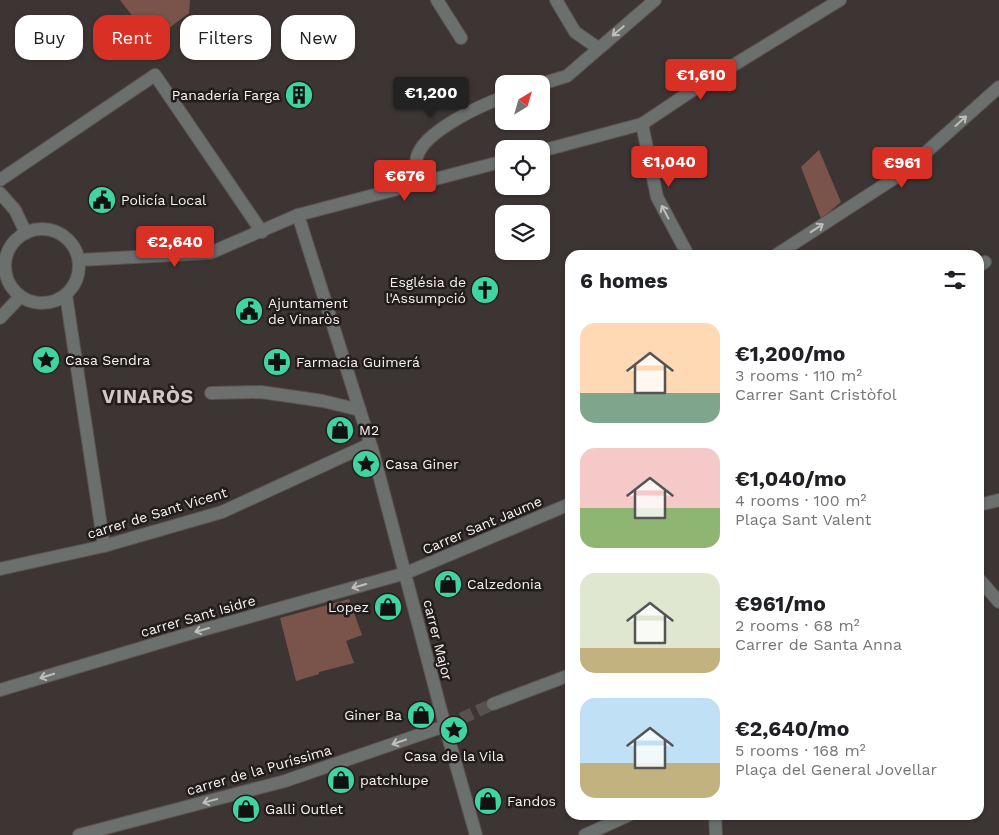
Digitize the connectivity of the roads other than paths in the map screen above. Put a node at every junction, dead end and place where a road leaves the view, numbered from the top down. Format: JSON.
{"nodes":[{"id":1,"x":437,"y":0,"type":"edge"},
{"id":2,"x":556,"y":0,"type":"edge"},
{"id":3,"x":655,"y":0,"type":"edge"},
{"id":4,"x":840,"y":0,"type":"edge"},
{"id":5,"x":461,"y":38,"type":"dead end"},
{"id":6,"x":598,"y":48,"type":"junction"},
{"id":7,"x":550,"y":81,"type":"edge"},
{"id":8,"x":999,"y":87,"type":"edge"},
{"id":9,"x":495,"y":100,"type":"edge"},
{"id":10,"x":642,"y":124,"type":"junction"},
{"id":11,"x":550,"y":149,"type":"edge"},
{"id":12,"x":495,"y":163,"type":"edge"},
{"id":13,"x":0,"y":180,"type":"edge"},
{"id":14,"x":419,"y":184,"type":"junction"},
{"id":15,"x":0,"y":193,"type":"edge"},
{"id":16,"x":298,"y":215,"type":"junction"},
{"id":17,"x":262,"y":232,"type":"junction"},
{"id":18,"x":26,"y":233,"type":"junction"},
{"id":19,"x":685,"y":250,"type":"edge"},
{"id":20,"x":784,"y":250,"type":"edge"},
{"id":21,"x":79,"y":260,"type":"junction"},
{"id":22,"x":66,"y":295,"type":"junction"},
{"id":23,"x":20,"y":296,"type":"junction"},
{"id":24,"x":0,"y":318,"type":"edge"},
{"id":25,"x":211,"y":393,"type":"dead end"},
{"id":26,"x":360,"y":410,"type":"junction"},
{"id":27,"x":372,"y":448,"type":"junction"},
{"id":28,"x":999,"y":500,"type":"edge"},
{"id":29,"x":984,"y":504,"type":"edge"},
{"id":30,"x":565,"y":506,"type":"edge"},
{"id":31,"x":104,"y":546,"type":"junction"},
{"id":32,"x":0,"y":569,"type":"edge"},
{"id":33,"x":406,"y":573,"type":"junction"},
{"id":34,"x":984,"y":585,"type":"edge"},
{"id":35,"x":999,"y":602,"type":"edge"},
{"id":36,"x":565,"y":676,"type":"edge"},
{"id":37,"x":0,"y":690,"type":"edge"},
{"id":38,"x":493,"y":704,"type":"tunnel mouth"},
{"id":39,"x":445,"y":726,"type":"junction"},
{"id":40,"x":618,"y":820,"type":"edge"},
{"id":41,"x":715,"y":820,"type":"edge"},
{"id":42,"x":79,"y":835,"type":"edge"},
{"id":43,"x":476,"y":835,"type":"edge"},
{"id":44,"x":585,"y":835,"type":"edge"},
{"id":45,"x":716,"y":835,"type":"edge"}],
"edges":[{"from":1,"to":5,"type":"street"},
{"from":2,"to":6,"type":"street"},
{"from":3,"to":6,"type":"street","one_way":true},
{"from":4,"to":10,"type":"street"},
{"from":6,"to":7,"type":"street"},
{"from":20,"to":8,"type":"street","one_way":true},
{"from":9,"to":14,"type":"street"},
{"from":10,"to":11,"type":"street"},
{"from":19,"to":10,"type":"street","one_way":true},
{"from":12,"to":14,"type":"street"},
{"from":13,"to":17,"type":"street"},
{"from":14,"to":16,"type":"street"},
{"from":15,"to":18,"type":"street"},
{"from":16,"to":17,"type":"street"},
{"from":16,"to":26,"type":"street","name":"carrer Major"},
{"from":17,"to":21,"type":"street"},
{"from":18,"to":21,"type":"street"},
{"from":18,"to":23,"type":"street"},
{"from":21,"to":22,"type":"street"},
{"from":22,"to":23,"type":"street"},
{"from":22,"to":31,"type":"street"},
{"from":23,"to":24,"type":"street"},
{"from":25,"to":26,"type":"street"},
{"from":26,"to":27,"type":"street","name":"carrer Major"},
{"from":27,"to":31,"type":"street","name":"carrer de Sant Vicent"},
{"from":27,"to":33,"type":"street","name":"carrer Major"},
{"from":28,"to":29,"type":"street"},
{"from":30,"to":33,"type":"street","name":"Carrer Sant Jaume"},
{"from":31,"to":32,"type":"street","name":"carrer de Sant Vicent"},
{"from":33,"to":37,"type":"street","name":"carrer Sant Isidre","one_way":true},
{"from":33,"to":39,"type":"street","name":"carrer Major"},
{"from":34,"to":35,"type":"street"},
{"from":36,"to":38,"type":"street"},
{"from":39,"to":42,"type":"street","name":"carrer de la Puríssima","one_way":true},
{"from":39,"to":43,"type":"street","name":"carrer Major"},
{"from":40,"to":44,"type":"street"},
{"from":41,"to":45,"type":"street"}]}
